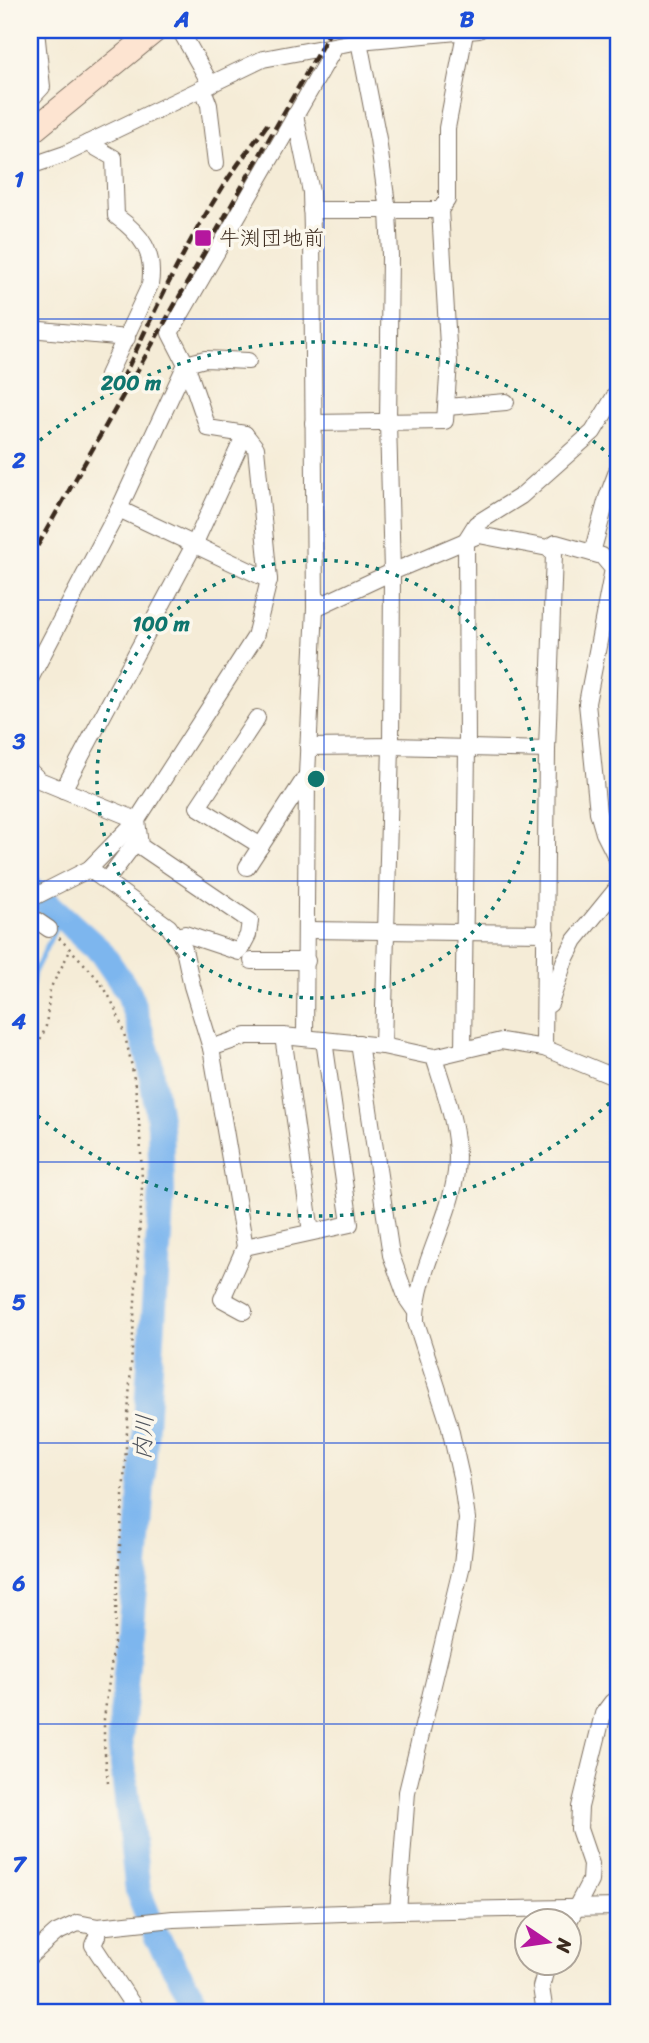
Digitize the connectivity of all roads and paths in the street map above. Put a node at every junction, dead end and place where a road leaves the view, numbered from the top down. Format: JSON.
{"nodes":[{"id":1,"x":36,"y":30,"type":"edge"},
{"id":2,"x":156,"y":30,"type":"edge"},
{"id":3,"x":180,"y":30,"type":"edge"},
{"id":4,"x":472,"y":31,"type":"edge"},
{"id":5,"x":359,"y":41,"type":"junction"},
{"id":6,"x":335,"y":47,"type":"junction"},
{"id":7,"x":206,"y":87,"type":"junction"},
{"id":8,"x":30,"y":100,"type":"edge"},
{"id":9,"x":295,"y":115,"type":"junction"},
{"id":10,"x":30,"y":134,"type":"edge"},
{"id":11,"x":88,"y":143,"type":"junction"},
{"id":12,"x":30,"y":163,"type":"edge"},
{"id":13,"x":216,"y":163,"type":"dead end"},
{"id":14,"x":312,"y":210,"type":"junction"},
{"id":15,"x":440,"y":210,"type":"junction"},
{"id":16,"x":388,"y":211,"type":"junction"},
{"id":17,"x":30,"y":329,"type":"edge"},
{"id":18,"x":127,"y":338,"type":"junction"},
{"id":19,"x":248,"y":361,"type":"dead end"},
{"id":20,"x":186,"y":363,"type":"junction"},
{"id":21,"x":108,"y":375,"type":"dead end"},
{"id":22,"x":619,"y":389,"type":"edge"},
{"id":23,"x":506,"y":402,"type":"dead end"},
{"id":24,"x":447,"y":407,"type":"junction"},
{"id":25,"x":388,"y":422,"type":"junction"},
{"id":26,"x":313,"y":423,"type":"junction"},
{"id":27,"x":245,"y":434,"type":"junction"},
{"id":28,"x":619,"y":466,"type":"edge"},
{"id":29,"x":119,"y":509,"type":"junction"},
{"id":30,"x":467,"y":540,"type":"junction"},
{"id":31,"x":194,"y":545,"type":"junction"},
{"id":32,"x":548,"y":548,"type":"junction"},
{"id":33,"x":592,"y":553,"type":"junction"},
{"id":34,"x":392,"y":572,"type":"junction"},
{"id":35,"x":269,"y":580,"type":"junction"},
{"id":36,"x":315,"y":608,"type":"junction"},
{"id":37,"x":30,"y":679,"type":"edge"},
{"id":38,"x":257,"y":718,"type":"dead end"},
{"id":39,"x":391,"y":746,"type":"junction"},
{"id":40,"x":308,"y":747,"type":"junction"},
{"id":41,"x":467,"y":748,"type":"junction"},
{"id":42,"x":547,"y":750,"type":"junction"},
{"id":43,"x":30,"y":771,"type":"edge"},
{"id":44,"x":307,"y":775,"type":"junction"},
{"id":45,"x":63,"y":790,"type":"junction"},
{"id":46,"x":137,"y":820,"type":"junction"},
{"id":47,"x":138,"y":839,"type":"junction"},
{"id":48,"x":261,"y":846,"type":"junction"},
{"id":49,"x":619,"y":863,"type":"edge"},
{"id":50,"x":247,"y":867,"type":"dead end"},
{"id":51,"x":89,"y":869,"type":"junction"},
{"id":52,"x":107,"y":880,"type":"junction"},
{"id":53,"x":619,"y":886,"type":"edge"},
{"id":54,"x":30,"y":899,"type":"edge"},
{"id":55,"x":30,"y":916,"type":"edge"},
{"id":56,"x":49,"y":929,"type":"dead end"},
{"id":57,"x":308,"y":930,"type":"junction"},
{"id":58,"x":386,"y":930,"type":"junction"},
{"id":59,"x":465,"y":932,"type":"junction"},
{"id":60,"x":545,"y":933,"type":"junction"},
{"id":61,"x":175,"y":936,"type":"junction"},
{"id":62,"x":63,"y":943,"type":"dead end"},
{"id":63,"x":71,"y":951,"type":"junction"},
{"id":64,"x":252,"y":961,"type":"dead end"},
{"id":65,"x":307,"y":961,"type":"junction"},
{"id":66,"x":545,"y":1019,"type":"junction"},
{"id":67,"x":283,"y":1036,"type":"junction"},
{"id":68,"x":305,"y":1038,"type":"junction"},
{"id":69,"x":324,"y":1040,"type":"junction"},
{"id":70,"x":359,"y":1043,"type":"junction"},
{"id":71,"x":383,"y":1046,"type":"junction"},
{"id":72,"x":211,"y":1048,"type":"junction"},
{"id":73,"x":544,"y":1048,"type":"junction"},
{"id":74,"x":463,"y":1050,"type":"junction"},
{"id":75,"x":434,"y":1057,"type":"junction"},
{"id":76,"x":30,"y":1066,"type":"edge"},
{"id":77,"x":619,"y":1079,"type":"edge"},
{"id":78,"x":311,"y":1233,"type":"junction"},
{"id":79,"x":245,"y":1247,"type":"junction"},
{"id":80,"x":244,"y":1311,"type":"dead end"},
{"id":81,"x":416,"y":1312,"type":"junction"},
{"id":82,"x":619,"y":1699,"type":"edge"},
{"id":83,"x":108,"y":1783,"type":"dead end"},
{"id":84,"x":577,"y":1906,"type":"edge"},
{"id":85,"x":619,"y":1907,"type":"edge"},
{"id":86,"x":582,"y":1908,"type":"edge"},
{"id":87,"x":512,"y":1909,"type":"edge"},
{"id":88,"x":398,"y":1911,"type":"junction"},
{"id":89,"x":97,"y":1927,"type":"junction"},
{"id":90,"x":30,"y":1956,"type":"edge"},
{"id":91,"x":544,"y":1976,"type":"edge"},
{"id":92,"x":138,"y":2013,"type":"edge"},
{"id":93,"x":545,"y":2013,"type":"edge"}],
"edges":[{"from":1,"to":8,"type":"street"},
{"from":2,"to":10,"type":"main road"},
{"from":3,"to":7,"type":"street"},
{"from":4,"to":5,"type":"street"},
{"from":4,"to":15,"type":"street"},
{"from":5,"to":6,"type":"street"},
{"from":5,"to":16,"type":"street"},
{"from":6,"to":7,"type":"street"},
{"from":6,"to":9,"type":"street"},
{"from":7,"to":11,"type":"street"},
{"from":7,"to":13,"type":"street"},
{"from":9,"to":14,"type":"street"},
{"from":9,"to":20,"type":"street"},
{"from":11,"to":12,"type":"street"},
{"from":11,"to":18,"type":"street"},
{"from":14,"to":16,"type":"street"},
{"from":14,"to":26,"type":"street"},
{"from":15,"to":16,"type":"street"},
{"from":15,"to":24,"type":"street"},
{"from":16,"to":25,"type":"street"},
{"from":17,"to":18,"type":"street"},
{"from":18,"to":21,"type":"street"},
{"from":19,"to":20,"type":"street"},
{"from":20,"to":27,"type":"street"},
{"from":20,"to":29,"type":"street"},
{"from":22,"to":30,"type":"street"},
{"from":23,"to":24,"type":"street"},
{"from":24,"to":25,"type":"street"},
{"from":25,"to":26,"type":"street"},
{"from":25,"to":34,"type":"street"},
{"from":26,"to":36,"type":"street"},
{"from":27,"to":31,"type":"street"},
{"from":27,"to":35,"type":"street"},
{"from":28,"to":33,"type":"street"},
{"from":29,"to":31,"type":"street"},
{"from":29,"to":37,"type":"street"},
{"from":30,"to":32,"type":"street"},
{"from":30,"to":34,"type":"street"},
{"from":30,"to":41,"type":"street"},
{"from":31,"to":35,"type":"street"},
{"from":31,"to":45,"type":"street"},
{"from":32,"to":33,"type":"street"},
{"from":32,"to":42,"type":"street"},
{"from":33,"to":49,"type":"street"},
{"from":34,"to":36,"type":"street"},
{"from":34,"to":39,"type":"street"},
{"from":35,"to":46,"type":"street"},
{"from":36,"to":40,"type":"street"},
{"from":38,"to":48,"type":"street"},
{"from":39,"to":40,"type":"street"},
{"from":39,"to":41,"type":"street"},
{"from":39,"to":58,"type":"street"},
{"from":40,"to":44,"type":"street"},
{"from":41,"to":42,"type":"street"},
{"from":41,"to":59,"type":"street"},
{"from":42,"to":60,"type":"street"},
{"from":43,"to":45,"type":"street"},
{"from":44,"to":48,"type":"street"},
{"from":44,"to":57,"type":"street"},
{"from":45,"to":46,"type":"street"},
{"from":46,"to":47,"type":"street"},
{"from":46,"to":51,"type":"street"},
{"from":47,"to":52,"type":"street"},
{"from":47,"to":61,"type":"street"},
{"from":48,"to":50,"type":"street"},
{"from":51,"to":52,"type":"street"},
{"from":51,"to":54,"type":"street"},
{"from":52,"to":61,"type":"street"},
{"from":53,"to":66,"type":"street"},
{"from":55,"to":56,"type":"street"},
{"from":57,"to":58,"type":"street"},
{"from":57,"to":65,"type":"street"},
{"from":58,"to":59,"type":"street"},
{"from":58,"to":71,"type":"street"},
{"from":59,"to":60,"type":"street"},
{"from":59,"to":74,"type":"street"},
{"from":60,"to":66,"type":"street"},
{"from":61,"to":72,"type":"street"},
{"from":62,"to":63,"type":"path"},
{"from":63,"to":76,"type":"path"},
{"from":63,"to":83,"type":"path"},
{"from":64,"to":65,"type":"street"},
{"from":65,"to":68,"type":"street"},
{"from":66,"to":73,"type":"street"},
{"from":67,"to":68,"type":"street"},
{"from":67,"to":72,"type":"street"},
{"from":67,"to":78,"type":"street"},
{"from":68,"to":69,"type":"street"},
{"from":69,"to":70,"type":"street"},
{"from":69,"to":78,"type":"street"},
{"from":70,"to":71,"type":"street"},
{"from":70,"to":81,"type":"street"},
{"from":71,"to":75,"type":"street"},
{"from":72,"to":79,"type":"street"},
{"from":73,"to":74,"type":"street"},
{"from":73,"to":77,"type":"street"},
{"from":74,"to":75,"type":"street"},
{"from":75,"to":81,"type":"street"},
{"from":78,"to":79,"type":"street"},
{"from":79,"to":80,"type":"street"},
{"from":81,"to":88,"type":"street"},
{"from":82,"to":84,"type":"street"},
{"from":85,"to":86,"type":"street"},
{"from":87,"to":88,"type":"street"},
{"from":88,"to":89,"type":"street"},
{"from":89,"to":90,"type":"street"},
{"from":89,"to":92,"type":"street"},
{"from":91,"to":93,"type":"street"}]}
